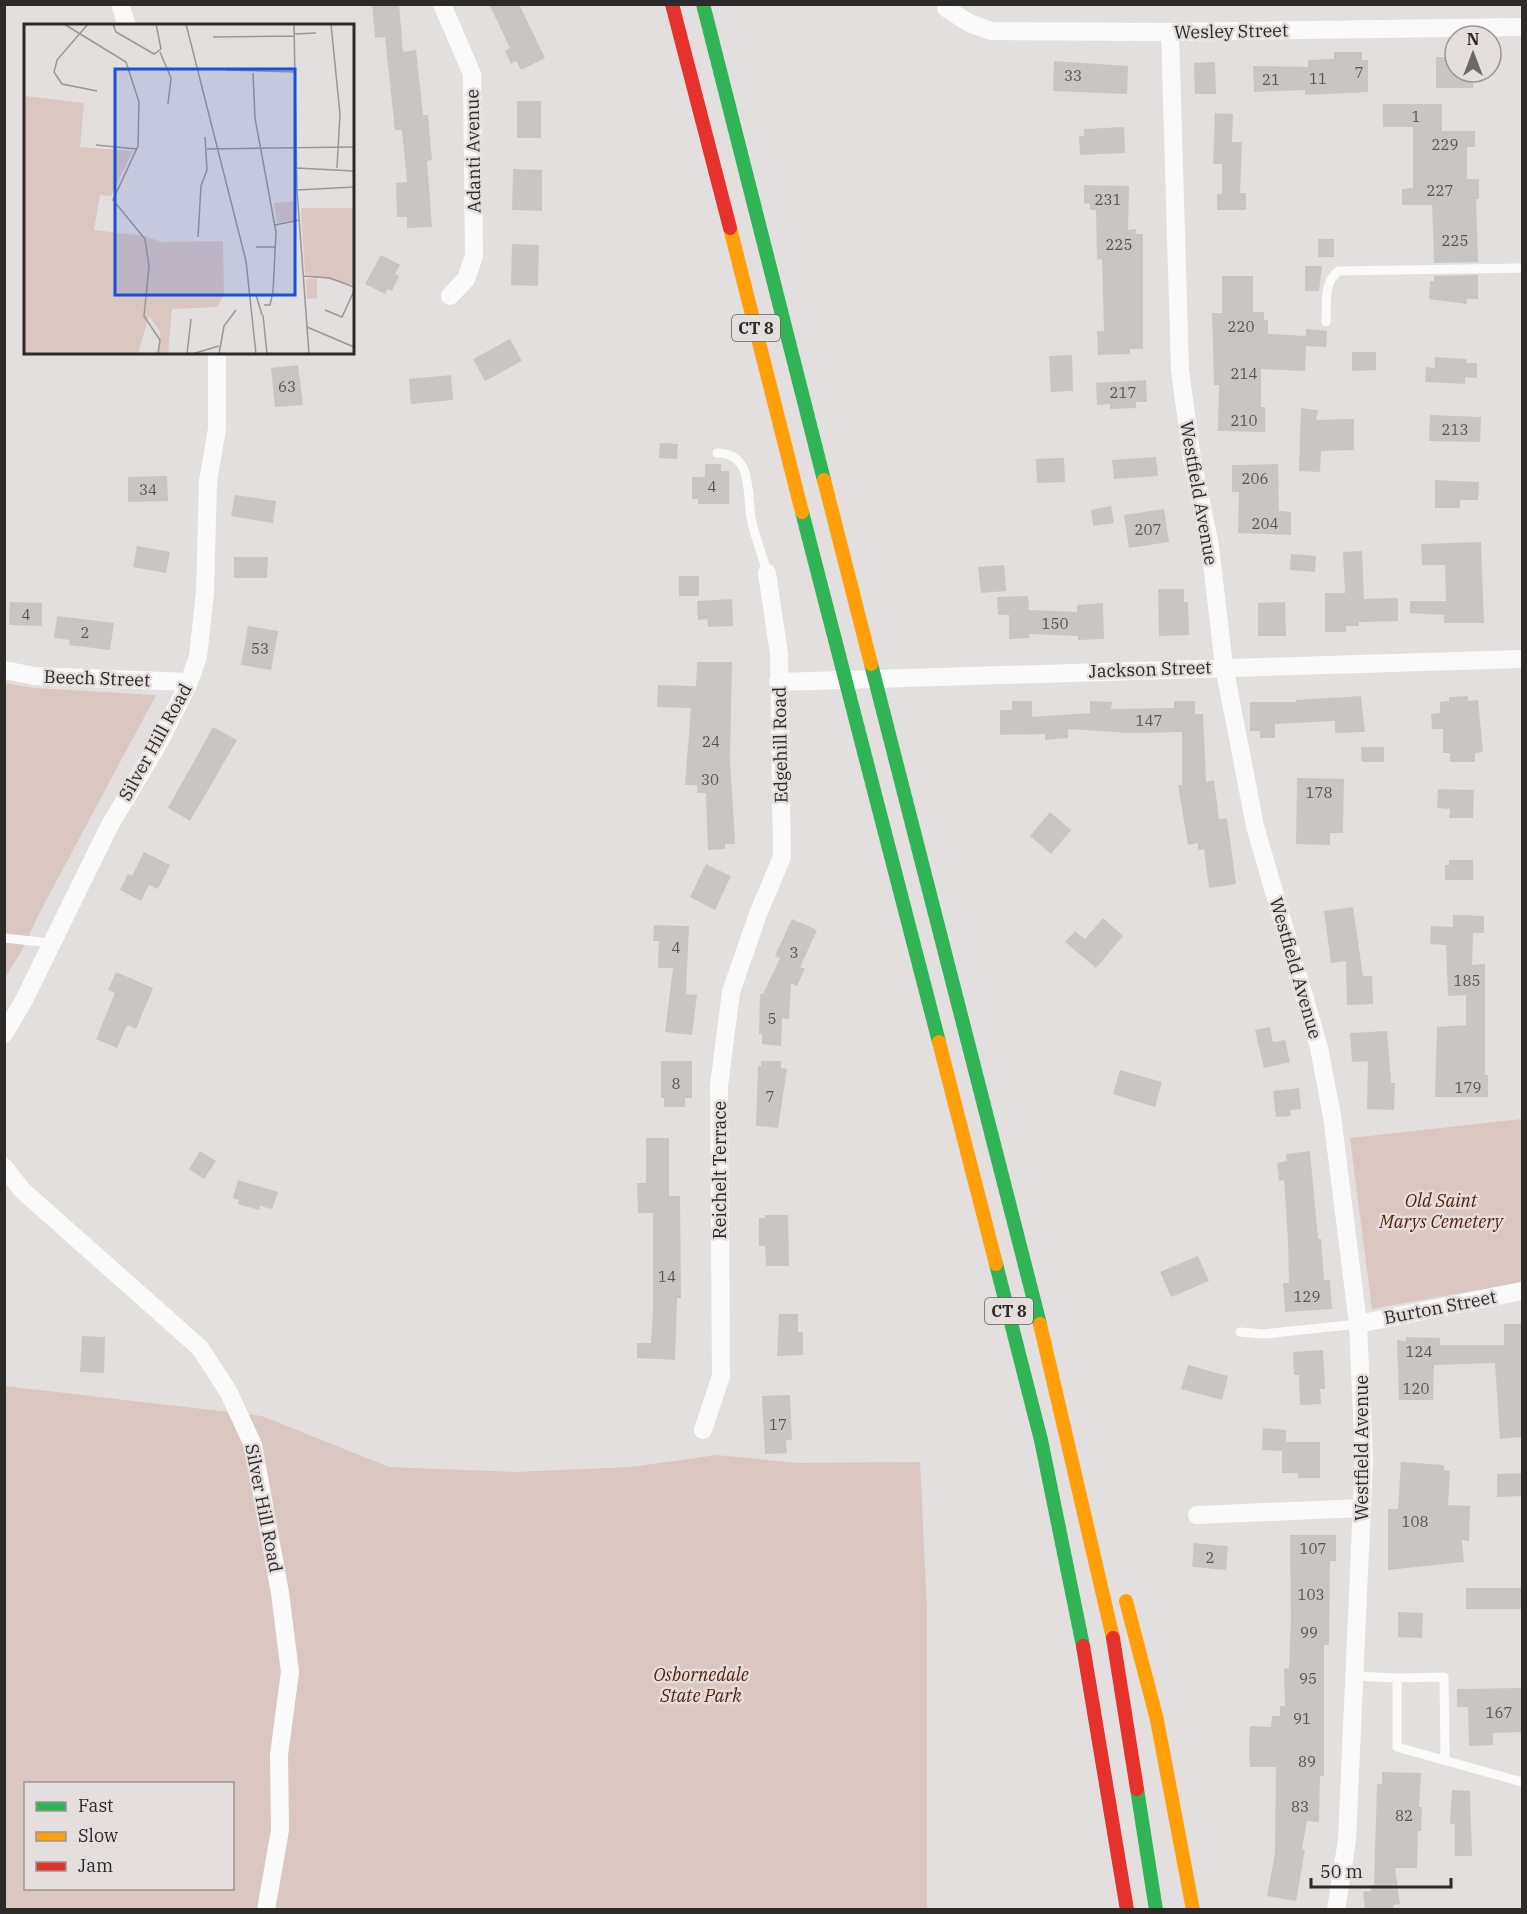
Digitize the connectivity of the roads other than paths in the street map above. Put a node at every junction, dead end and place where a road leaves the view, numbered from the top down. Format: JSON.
{"nodes":[{"id":1,"x":120,"y":4,"type":"edge"},
{"id":2,"x":442,"y":4,"type":"edge"},
{"id":3,"x":672,"y":4,"type":"edge"},
{"id":4,"x":703,"y":4,"type":"edge"},
{"id":5,"x":946,"y":9,"type":"dead end"},
{"id":6,"x":126,"y":24,"type":"edge"},
{"id":7,"x":1522,"y":27,"type":"edge"},
{"id":8,"x":1170,"y":32,"type":"junction"},
{"id":9,"x":1522,"y":268,"type":"edge"},
{"id":10,"x":450,"y":296,"type":"dead end"},
{"id":11,"x":1326,"y":321,"type":"dead end"},
{"id":12,"x":217,"y":354,"type":"edge"},
{"id":13,"x":717,"y":453,"type":"dead end"},
{"id":14,"x":767,"y":573,"type":"joint"},
{"id":15,"x":1522,"y":659,"type":"edge"},
{"id":16,"x":1224,"y":666,"type":"junction"},
{"id":17,"x":4,"y":670,"type":"edge"},
{"id":18,"x":189,"y":682,"type":"junction"},
{"id":19,"x":778,"y":682,"type":"junction"},
{"id":20,"x":758,"y":914,"type":"joint"},
{"id":21,"x":4,"y":938,"type":"edge"},
{"id":22,"x":51,"y":943,"type":"junction"},
{"id":23,"x":4,"y":1034,"type":"edge"},
{"id":24,"x":4,"y":1167,"type":"edge"},
{"id":25,"x":1522,"y":1291,"type":"edge"},
{"id":26,"x":1358,"y":1324,"type":"junction"},
{"id":27,"x":1240,"y":1332,"type":"dead end"},
{"id":28,"x":1062,"y":1411,"type":"junction"},
{"id":29,"x":703,"y":1430,"type":"dead end"},
{"id":30,"x":1097,"y":1504,"type":"dead end"},
{"id":31,"x":1362,"y":1508,"type":"junction"},
{"id":32,"x":1197,"y":1515,"type":"dead end"},
{"id":33,"x":1121,"y":1582,"type":"dead end"},
{"id":34,"x":1355,"y":1676,"type":"junction"},
{"id":35,"x":1397,"y":1678,"type":"junction"},
{"id":36,"x":1445,"y":1759,"type":"junction"},
{"id":37,"x":1522,"y":1782,"type":"edge"},
{"id":38,"x":266,"y":1910,"type":"edge"},
{"id":39,"x":1127,"y":1910,"type":"edge"},
{"id":40,"x":1156,"y":1910,"type":"edge"},
{"id":41,"x":1193,"y":1910,"type":"edge"},
{"id":42,"x":1336,"y":1910,"type":"edge"}],
"edges":[{"from":1,"to":6,"type":"street"},
{"from":2,"to":10,"type":"street","name":"Adanti Avenue"},
{"from":3,"to":39,"type":"highway","number":"CT 8"},
{"from":4,"to":28,"type":"highway","number":"CT 8"},
{"from":5,"to":8,"type":"street","name":"Wesley Street"},
{"from":7,"to":8,"type":"street","name":"Wesley Street"},
{"from":8,"to":16,"type":"street","name":"Westfield Avenue"},
{"from":9,"to":11,"type":"lane"},
{"from":12,"to":18,"type":"street","name":"Silver Hill Road"},
{"from":13,"to":14,"type":"lane"},
{"from":14,"to":19,"type":"street","name":"Edgehill Road"},
{"from":15,"to":16,"type":"street","name":"Jackson Street"},
{"from":16,"to":19,"type":"street","name":"Jackson Street"},
{"from":16,"to":26,"type":"street","name":"Westfield Avenue"},
{"from":17,"to":18,"type":"street","name":"Beech Street"},
{"from":18,"to":22,"type":"street","name":"Silver Hill Road"},
{"from":19,"to":20,"type":"street","name":"Edgehill Road"},
{"from":20,"to":29,"type":"street","name":"Reichelt Terrace"},
{"from":21,"to":22,"type":"lane"},
{"from":22,"to":23,"type":"street","name":"Silver Hill Road"},
{"from":24,"to":38,"type":"street","name":"Silver Hill Road"},
{"from":25,"to":26,"type":"street","name":"Burton Street"},
{"from":26,"to":27,"type":"lane"},
{"from":26,"to":31,"type":"street","name":"Westfield Avenue"},
{"from":28,"to":30,"type":"highway"},
{"from":28,"to":40,"type":"highway","number":"CT 8"},
{"from":31,"to":32,"type":"street"},
{"from":31,"to":34,"type":"street","name":"Westfield Avenue"},
{"from":33,"to":41,"type":"highway"},
{"from":34,"to":35,"type":"lane"},
{"from":34,"to":42,"type":"street","name":"Westfield Avenue"},
{"from":35,"to":36,"type":"lane"},
{"from":35,"to":36,"type":"lane"},
{"from":36,"to":37,"type":"lane"}]}
